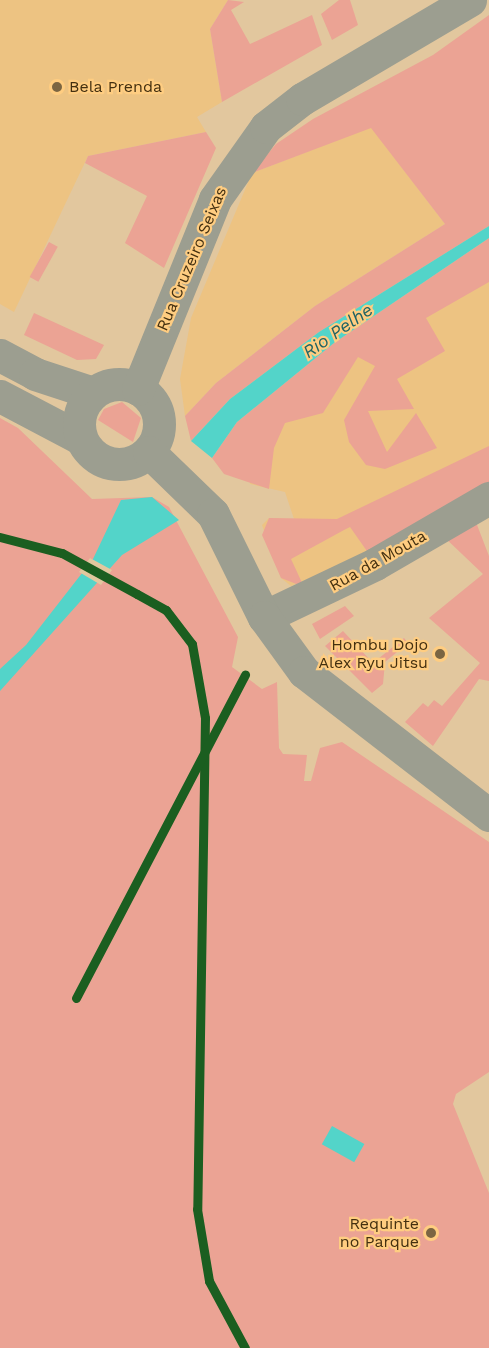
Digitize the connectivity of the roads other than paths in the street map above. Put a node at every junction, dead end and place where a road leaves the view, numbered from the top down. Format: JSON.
{"nodes":[{"id":1,"x":470,"y":0,"type":"edge"},
{"id":2,"x":0,"y":355,"type":"edge"},
{"id":3,"x":138,"y":389,"type":"junction"},
{"id":4,"x":93,"y":393,"type":"junction"},
{"id":5,"x":0,"y":396,"type":"edge"},
{"id":6,"x":80,"y":438,"type":"junction"},
{"id":7,"x":149,"y":452,"type":"junction"},
{"id":8,"x":489,"y":498,"type":"edge"},
{"id":9,"x":264,"y":616,"type":"junction"},
{"id":10,"x":489,"y":815,"type":"edge"}],
"edges":[{"from":1,"to":3,"type":"street","name":"Rua Cruzeiro Seixas"},
{"from":2,"to":4,"type":"street"},
{"from":3,"to":4,"type":"street"},
{"from":3,"to":7,"type":"street"},
{"from":4,"to":6,"type":"street"},
{"from":5,"to":6,"type":"street"},
{"from":6,"to":7,"type":"street"},
{"from":7,"to":9,"type":"street"},
{"from":8,"to":9,"type":"street","name":"Rua da Mouta"},
{"from":9,"to":10,"type":"street"}]}
